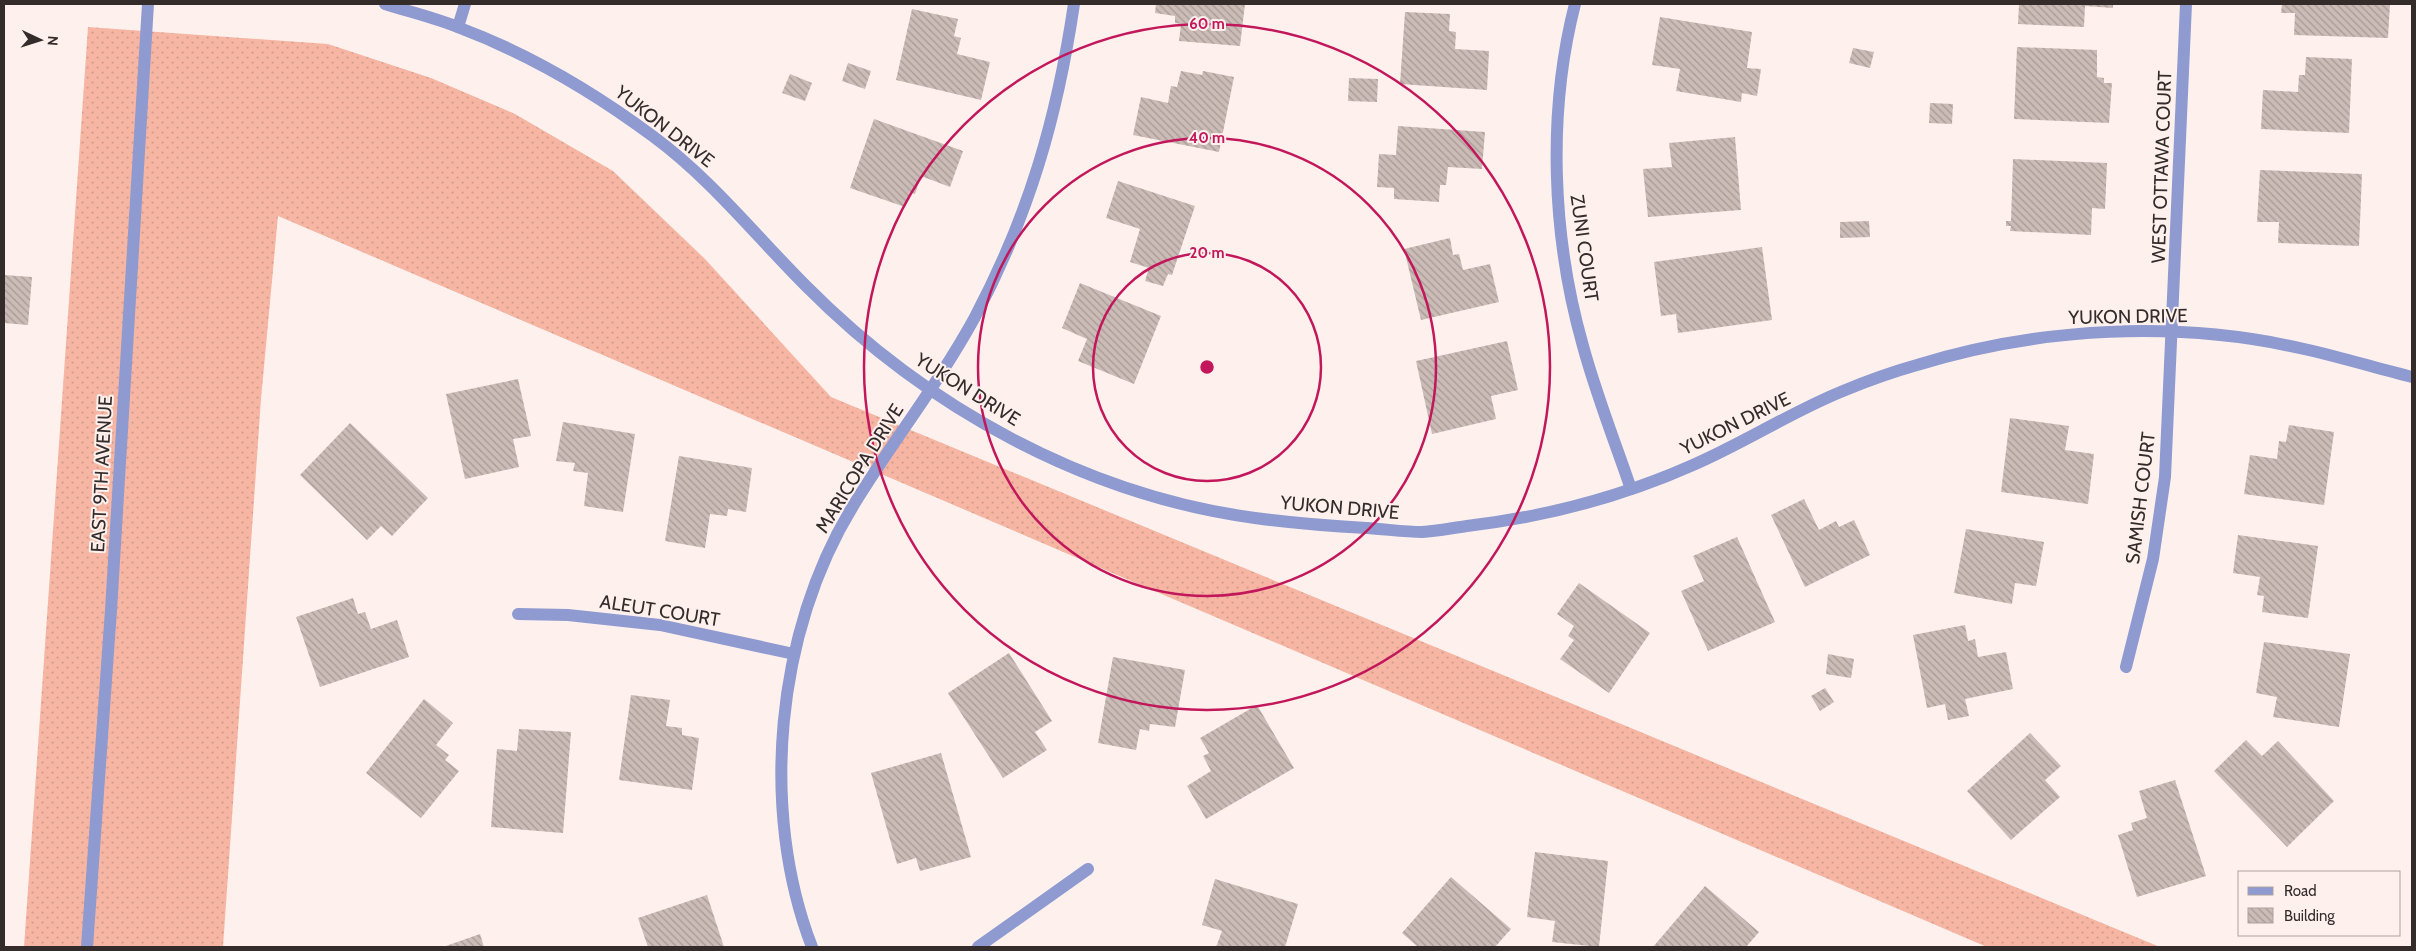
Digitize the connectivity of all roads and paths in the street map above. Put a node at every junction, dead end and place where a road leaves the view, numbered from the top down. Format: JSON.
{"nodes":[{"id":1,"x":148,"y":4,"type":"edge"},
{"id":2,"x":385,"y":4,"type":"edge"},
{"id":3,"x":466,"y":4,"type":"edge"},
{"id":4,"x":1074,"y":4,"type":"edge"},
{"id":5,"x":1575,"y":4,"type":"edge"},
{"id":6,"x":2186,"y":4,"type":"edge"},
{"id":7,"x":458,"y":27,"type":"junction"},
{"id":8,"x":2173,"y":332,"type":"junction"},
{"id":9,"x":2412,"y":377,"type":"edge"},
{"id":10,"x":930,"y":391,"type":"junction"},
{"id":11,"x":1631,"y":489,"type":"junction"},
{"id":12,"x":518,"y":614,"type":"dead end"},
{"id":13,"x":794,"y":654,"type":"junction"},
{"id":14,"x":2126,"y":667,"type":"dead end"},
{"id":15,"x":1088,"y":870,"type":"dead end"},
{"id":16,"x":87,"y":947,"type":"edge"},
{"id":17,"x":812,"y":947,"type":"edge"},
{"id":18,"x":978,"y":947,"type":"edge"}],
"edges":[{"from":1,"to":16,"type":"street","name":"EAST 9TH AVENUE"},
{"from":2,"to":7,"type":"street","name":"YUKON DRIVE"},
{"from":3,"to":7,"type":"street"},
{"from":4,"to":10,"type":"street","name":"MARICOPA DRIVE"},
{"from":5,"to":11,"type":"street","name":"ZUNI COURT"},
{"from":6,"to":8,"type":"street","name":"WEST OTTAWA COURT"},
{"from":7,"to":10,"type":"street","name":"YUKON DRIVE"},
{"from":8,"to":9,"type":"street","name":"YUKON DRIVE"},
{"from":8,"to":11,"type":"street","name":"YUKON DRIVE"},
{"from":8,"to":14,"type":"street","name":"SAMISH COURT"},
{"from":10,"to":11,"type":"street","name":"YUKON DRIVE"},
{"from":10,"to":13,"type":"street","name":"MARICOPA DRIVE"},
{"from":12,"to":13,"type":"street","name":"ALEUT COURT"},
{"from":13,"to":17,"type":"street","name":"MARICOPA DRIVE"},
{"from":15,"to":18,"type":"street"}]}
